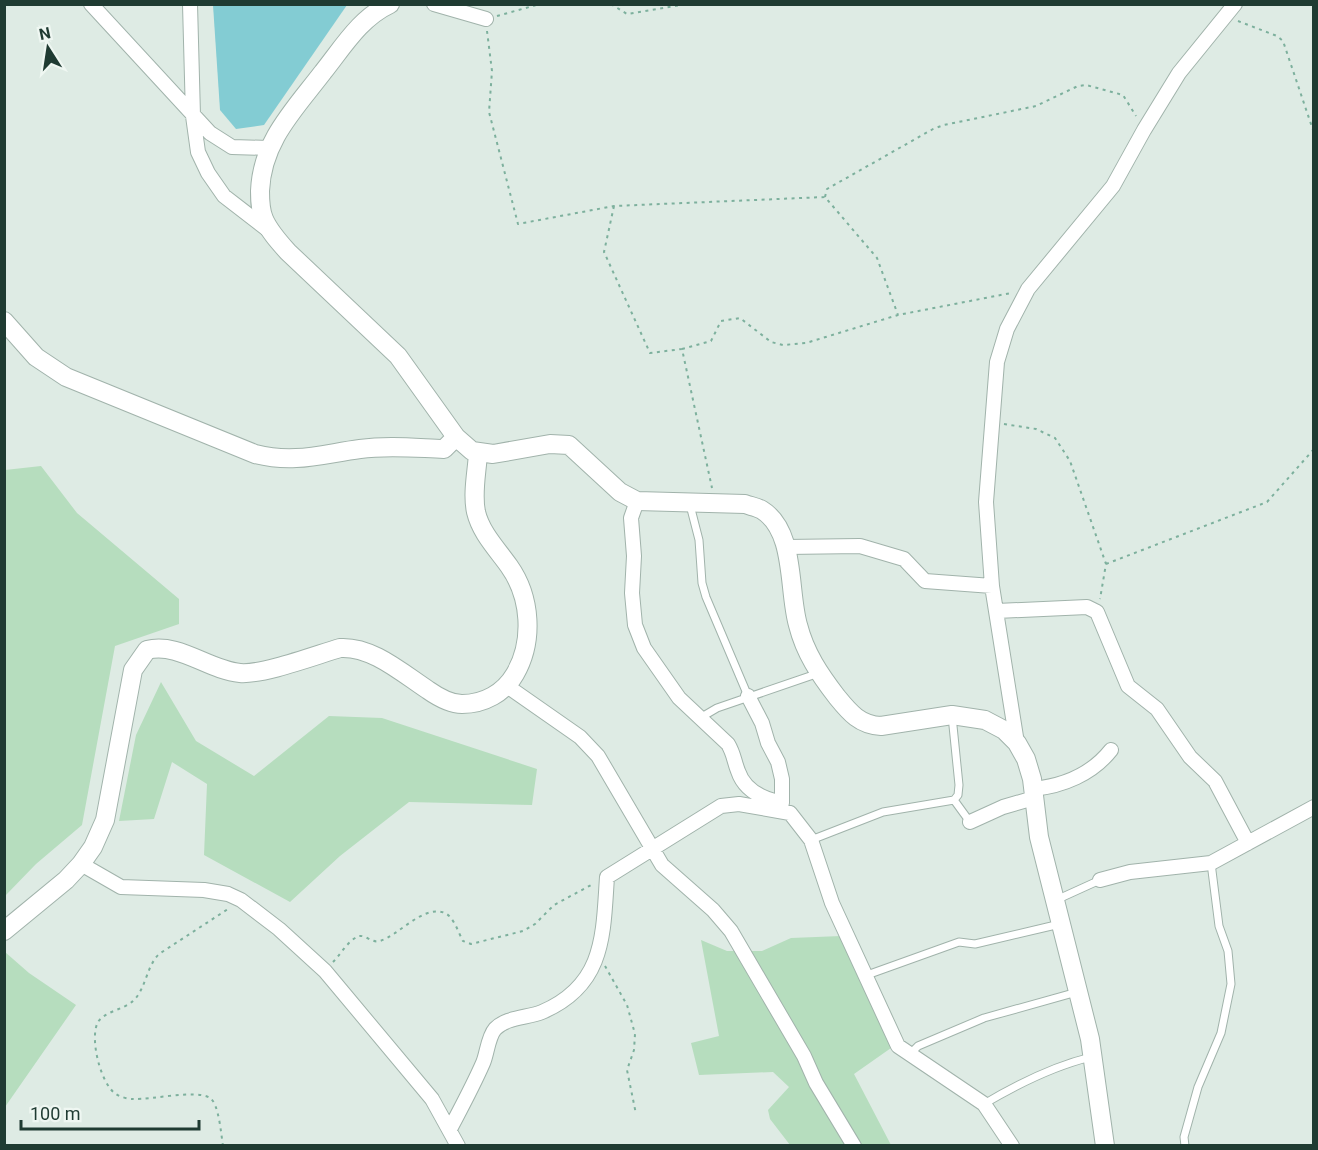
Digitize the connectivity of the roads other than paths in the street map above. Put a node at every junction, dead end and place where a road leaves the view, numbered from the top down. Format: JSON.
{"nodes":[{"id":1,"x":91,"y":4,"type":"edge"},
{"id":2,"x":190,"y":4,"type":"edge"},
{"id":3,"x":390,"y":4,"type":"edge"},
{"id":4,"x":434,"y":4,"type":"edge"},
{"id":5,"x":1234,"y":4,"type":"edge"},
{"id":6,"x":486,"y":19,"type":"road end"},
{"id":7,"x":193,"y":116,"type":"junction"},
{"id":8,"x":269,"y":148,"type":"junction"},
{"id":9,"x":272,"y":234,"type":"junction"},
{"id":10,"x":4,"y":321,"type":"edge"},
{"id":11,"x":456,"y":437,"type":"junction"},
{"id":12,"x":478,"y":453,"type":"junction"},
{"id":13,"x":637,"y":501,"type":"junction"},
{"id":14,"x":689,"y":502,"type":"junction"},
{"id":15,"x":786,"y":547,"type":"junction"},
{"id":16,"x":992,"y":586,"type":"junction"},
{"id":17,"x":997,"y":611,"type":"junction"},
{"id":18,"x":819,"y":673,"type":"junction"},
{"id":19,"x":507,"y":686,"type":"junction"},
{"id":20,"x":748,"y":696,"type":"junction"},
{"id":21,"x":952,"y":715,"type":"junction"},
{"id":22,"x":700,"y":718,"type":"junction"},
{"id":23,"x":1017,"y":743,"type":"junction"},
{"id":24,"x":1112,"y":750,"type":"dead end"},
{"id":25,"x":1034,"y":794,"type":"junction"},
{"id":26,"x":954,"y":800,"type":"junction"},
{"id":27,"x":1314,"y":807,"type":"edge"},
{"id":28,"x":786,"y":808,"type":"junction"},
{"id":29,"x":970,"y":822,"type":"joint"},
{"id":30,"x":811,"y":840,"type":"junction"},
{"id":31,"x":1248,"y":843,"type":"junction"},
{"id":32,"x":651,"y":849,"type":"junction"},
{"id":33,"x":1211,"y":863,"type":"junction"},
{"id":34,"x":81,"y":864,"type":"junction"},
{"id":35,"x":1100,"y":880,"type":"joint"},
{"id":36,"x":1054,"y":901,"type":"junction"},
{"id":37,"x":1060,"y":924,"type":"junction"},
{"id":38,"x":4,"y":931,"type":"edge"},
{"id":39,"x":867,"y":975,"type":"junction"},
{"id":40,"x":1077,"y":992,"type":"junction"},
{"id":41,"x":910,"y":1053,"type":"junction"},
{"id":42,"x":1092,"y":1056,"type":"junction"},
{"id":43,"x":984,"y":1104,"type":"junction"},
{"id":44,"x":450,"y":1130,"type":"junction"},
{"id":45,"x":458,"y":1146,"type":"edge"},
{"id":46,"x":854,"y":1146,"type":"edge"},
{"id":47,"x":1012,"y":1146,"type":"edge"},
{"id":48,"x":1105,"y":1146,"type":"edge"},
{"id":49,"x":1185,"y":1146,"type":"edge"}],
"edges":[{"from":1,"to":7,"type":"street"},
{"from":2,"to":7,"type":"street"},
{"from":3,"to":8,"type":"street"},
{"from":4,"to":6,"type":"street"},
{"from":5,"to":16,"type":"street"},
{"from":7,"to":8,"type":"street"},
{"from":7,"to":9,"type":"street"},
{"from":8,"to":9,"type":"street"},
{"from":9,"to":11,"type":"street"},
{"from":10,"to":11,"type":"street"},
{"from":11,"to":12,"type":"street"},
{"from":12,"to":13,"type":"street"},
{"from":12,"to":19,"type":"street"},
{"from":13,"to":14,"type":"street"},
{"from":13,"to":22,"type":"street"},
{"from":14,"to":15,"type":"street"},
{"from":14,"to":20,"type":"lane"},
{"from":15,"to":16,"type":"street"},
{"from":15,"to":18,"type":"street"},
{"from":16,"to":17,"type":"street"},
{"from":17,"to":23,"type":"street"},
{"from":17,"to":31,"type":"street"},
{"from":18,"to":20,"type":"lane"},
{"from":18,"to":21,"type":"street"},
{"from":19,"to":32,"type":"street"},
{"from":19,"to":34,"type":"street"},
{"from":20,"to":22,"type":"lane"},
{"from":20,"to":28,"type":"street"},
{"from":21,"to":23,"type":"street"},
{"from":21,"to":26,"type":"lane"},
{"from":22,"to":28,"type":"street"},
{"from":23,"to":25,"type":"street"},
{"from":24,"to":25,"type":"street"},
{"from":25,"to":29,"type":"street"},
{"from":25,"to":36,"type":"street"},
{"from":26,"to":29,"type":"lane"},
{"from":26,"to":30,"type":"lane"},
{"from":27,"to":31,"type":"street"},
{"from":28,"to":30,"type":"street"},
{"from":28,"to":32,"type":"street"},
{"from":30,"to":39,"type":"street"},
{"from":31,"to":33,"type":"street"},
{"from":32,"to":44,"type":"street"},
{"from":32,"to":46,"type":"street"},
{"from":33,"to":35,"type":"street"},
{"from":33,"to":49,"type":"lane"},
{"from":34,"to":38,"type":"street"},
{"from":34,"to":44,"type":"street"},
{"from":35,"to":36,"type":"lane"},
{"from":36,"to":37,"type":"street"},
{"from":37,"to":39,"type":"lane"},
{"from":37,"to":40,"type":"street"},
{"from":39,"to":41,"type":"street"},
{"from":40,"to":41,"type":"lane"},
{"from":40,"to":42,"type":"street"},
{"from":41,"to":43,"type":"street"},
{"from":42,"to":43,"type":"lane"},
{"from":42,"to":48,"type":"street"},
{"from":43,"to":47,"type":"street"},
{"from":44,"to":45,"type":"street"}]}
